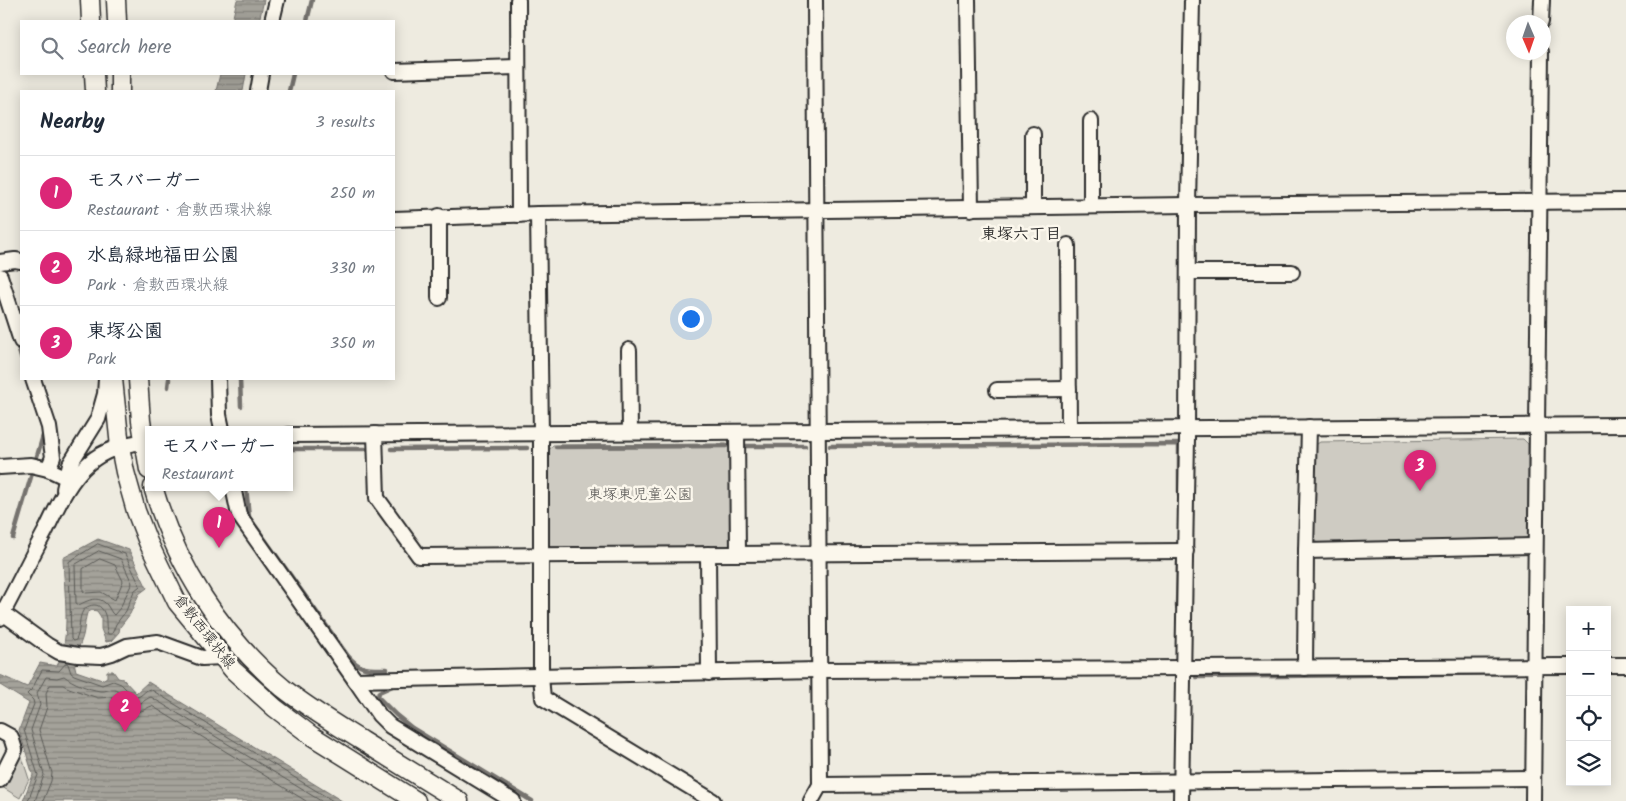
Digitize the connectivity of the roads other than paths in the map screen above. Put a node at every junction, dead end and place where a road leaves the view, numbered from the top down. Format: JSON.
{"nodes":[{"id":1,"x":90,"y":0,"type":"edge"},
{"id":2,"x":116,"y":0,"type":"edge"},
{"id":3,"x":277,"y":0,"type":"edge"},
{"id":4,"x":518,"y":0,"type":"edge"},
{"id":5,"x":815,"y":0,"type":"edge"},
{"id":6,"x":968,"y":0,"type":"edge"},
{"id":7,"x":1192,"y":0,"type":"edge"},
{"id":8,"x":1542,"y":0,"type":"edge"},
{"id":9,"x":1541,"y":15,"type":"edge"},
{"id":10,"x":92,"y":20,"type":"edge"},
{"id":11,"x":117,"y":20,"type":"edge"},
{"id":12,"x":272,"y":20,"type":"edge"},
{"id":13,"x":1541,"y":60,"type":"edge"},
{"id":14,"x":518,"y":67,"type":"junction"},
{"id":15,"x":395,"y":71,"type":"edge"},
{"id":16,"x":94,"y":75,"type":"edge"},
{"id":17,"x":120,"y":75,"type":"edge"},
{"id":18,"x":261,"y":75,"type":"edge"},
{"id":19,"x":95,"y":90,"type":"edge"},
{"id":20,"x":120,"y":90,"type":"edge"},
{"id":21,"x":258,"y":90,"type":"edge"},
{"id":22,"x":1091,"y":121,"type":"dead end"},
{"id":23,"x":1032,"y":134,"type":"dead end"},
{"id":24,"x":1626,"y":201,"type":"edge"},
{"id":25,"x":1539,"y":202,"type":"junction"},
{"id":26,"x":1188,"y":205,"type":"junction"},
{"id":27,"x":1091,"y":206,"type":"junction"},
{"id":28,"x":1033,"y":207,"type":"junction"},
{"id":29,"x":971,"y":209,"type":"junction"},
{"id":30,"x":817,"y":211,"type":"junction"},
{"id":31,"x":538,"y":214,"type":"junction"},
{"id":32,"x":519,"y":215,"type":"junction"},
{"id":33,"x":439,"y":216,"type":"junction"},
{"id":34,"x":395,"y":219,"type":"edge"},
{"id":35,"x":1068,"y":245,"type":"dead end"},
{"id":36,"x":20,"y":261,"type":"edge"},
{"id":37,"x":0,"y":262,"type":"edge"},
{"id":38,"x":1188,"y":272,"type":"junction"},
{"id":39,"x":1292,"y":272,"type":"dead end"},
{"id":40,"x":0,"y":276,"type":"edge"},
{"id":41,"x":439,"y":298,"type":"dead end"},
{"id":42,"x":20,"y":338,"type":"edge"},
{"id":43,"x":629,"y":350,"type":"dead end"},
{"id":44,"x":33,"y":380,"type":"edge"},
{"id":45,"x":106,"y":380,"type":"edge"},
{"id":46,"x":113,"y":380,"type":"edge"},
{"id":47,"x":138,"y":380,"type":"edge"},
{"id":48,"x":218,"y":380,"type":"edge"},
{"id":49,"x":1069,"y":389,"type":"junction"},
{"id":50,"x":997,"y":390,"type":"dead end"},
{"id":51,"x":1626,"y":424,"type":"edge"},
{"id":52,"x":1538,"y":425,"type":"junction"},
{"id":53,"x":221,"y":426,"type":"edge"},
{"id":54,"x":1309,"y":427,"type":"junction"},
{"id":55,"x":1187,"y":428,"type":"junction"},
{"id":56,"x":1069,"y":429,"type":"junction"},
{"id":57,"x":817,"y":431,"type":"junction"},
{"id":58,"x":630,"y":432,"type":"junction"},
{"id":59,"x":737,"y":432,"type":"junction"},
{"id":60,"x":145,"y":433,"type":"edge"},
{"id":61,"x":541,"y":433,"type":"junction"},
{"id":62,"x":375,"y":434,"type":"junction"},
{"id":63,"x":293,"y":435,"type":"edge"},
{"id":64,"x":145,"y":441,"type":"edge"},
{"id":65,"x":120,"y":447,"type":"junction"},
{"id":66,"x":0,"y":467,"type":"edge"},
{"id":67,"x":40,"y":467,"type":"junction"},
{"id":68,"x":67,"y":478,"type":"junction"},
{"id":69,"x":154,"y":491,"type":"edge"},
{"id":70,"x":234,"y":491,"type":"edge"},
{"id":71,"x":62,"y":497,"type":"junction"},
{"id":72,"x":1535,"y":546,"type":"junction"},
{"id":73,"x":1186,"y":551,"type":"junction"},
{"id":74,"x":1306,"y":551,"type":"junction"},
{"id":75,"x":818,"y":553,"type":"junction"},
{"id":76,"x":708,"y":554,"type":"junction"},
{"id":77,"x":738,"y":554,"type":"junction"},
{"id":78,"x":540,"y":555,"type":"junction"},
{"id":79,"x":1,"y":614,"type":"edge"},
{"id":80,"x":222,"y":657,"type":"junction"},
{"id":81,"x":1611,"y":665,"type":"edge"},
{"id":82,"x":1626,"y":665,"type":"edge"},
{"id":83,"x":1534,"y":666,"type":"junction"},
{"id":84,"x":1566,"y":666,"type":"edge"},
{"id":85,"x":1182,"y":668,"type":"junction"},
{"id":86,"x":1305,"y":668,"type":"junction"},
{"id":87,"x":819,"y":670,"type":"junction"},
{"id":88,"x":709,"y":673,"type":"junction"},
{"id":89,"x":541,"y":677,"type":"junction"},
{"id":90,"x":355,"y":680,"type":"junction"},
{"id":91,"x":0,"y":730,"type":"edge"},
{"id":92,"x":1533,"y":778,"type":"junction"},
{"id":93,"x":0,"y":780,"type":"edge"},
{"id":94,"x":1182,"y":781,"type":"junction"},
{"id":95,"x":820,"y":785,"type":"junction"},
{"id":96,"x":416,"y":801,"type":"edge"},
{"id":97,"x":459,"y":801,"type":"edge"},
{"id":98,"x":513,"y":801,"type":"edge"},
{"id":99,"x":713,"y":801,"type":"edge"},
{"id":100,"x":811,"y":801,"type":"edge"},
{"id":101,"x":1181,"y":801,"type":"edge"},
{"id":102,"x":1533,"y":801,"type":"edge"}],
"edges":[{"from":1,"to":10,"type":"main road"},
{"from":2,"to":11,"type":"main road"},
{"from":3,"to":12,"type":"street"},
{"from":4,"to":14,"type":"street"},
{"from":5,"to":30,"type":"street"},
{"from":6,"to":29,"type":"street"},
{"from":7,"to":26,"type":"street"},
{"from":8,"to":9,"type":"street"},
{"from":13,"to":25,"type":"street"},
{"from":14,"to":15,"type":"street"},
{"from":14,"to":32,"type":"street"},
{"from":16,"to":19,"type":"main road"},
{"from":17,"to":20,"type":"main road"},
{"from":18,"to":21,"type":"street"},
{"from":22,"to":27,"type":"street"},
{"from":23,"to":28,"type":"street"},
{"from":24,"to":25,"type":"street"},
{"from":25,"to":26,"type":"street"},
{"from":25,"to":52,"type":"street"},
{"from":26,"to":27,"type":"street"},
{"from":26,"to":38,"type":"street"},
{"from":27,"to":28,"type":"street"},
{"from":28,"to":29,"type":"street"},
{"from":29,"to":30,"type":"street"},
{"from":30,"to":31,"type":"street"},
{"from":30,"to":57,"type":"street"},
{"from":31,"to":32,"type":"street"},
{"from":31,"to":61,"type":"street"},
{"from":32,"to":33,"type":"street"},
{"from":33,"to":34,"type":"street"},
{"from":33,"to":41,"type":"street"},
{"from":35,"to":49,"type":"street"},
{"from":36,"to":37,"type":"street"},
{"from":38,"to":39,"type":"street"},
{"from":38,"to":55,"type":"street"},
{"from":40,"to":42,"type":"street"},
{"from":43,"to":58,"type":"street"},
{"from":44,"to":67,"type":"street"},
{"from":45,"to":68,"type":"street"},
{"from":46,"to":65,"type":"main road","name":"倉敷西環状線"},
{"from":47,"to":60,"type":"main road"},
{"from":48,"to":53,"type":"street"},
{"from":49,"to":50,"type":"street"},
{"from":49,"to":56,"type":"street"},
{"from":51,"to":52,"type":"street"},
{"from":52,"to":54,"type":"street"},
{"from":52,"to":72,"type":"street"},
{"from":54,"to":55,"type":"street"},
{"from":54,"to":74,"type":"street"},
{"from":55,"to":56,"type":"street"},
{"from":55,"to":73,"type":"street"},
{"from":56,"to":57,"type":"street"},
{"from":57,"to":59,"type":"street"},
{"from":57,"to":75,"type":"street"},
{"from":58,"to":59,"type":"street"},
{"from":58,"to":61,"type":"street"},
{"from":59,"to":77,"type":"street"},
{"from":61,"to":62,"type":"street"},
{"from":61,"to":78,"type":"street"},
{"from":62,"to":63,"type":"street"},
{"from":62,"to":78,"type":"street"},
{"from":64,"to":65,"type":"street"},
{"from":65,"to":71,"type":"street"},
{"from":65,"to":80,"type":"main road","name":"倉敷西環状線"},
{"from":66,"to":67,"type":"street"},
{"from":67,"to":68,"type":"street"},
{"from":68,"to":71,"type":"street"},
{"from":69,"to":97,"type":"main road","name":"倉敷西環状線"},
{"from":70,"to":90,"type":"street"},
{"from":71,"to":79,"type":"street"},
{"from":72,"to":74,"type":"street"},
{"from":72,"to":83,"type":"street"},
{"from":73,"to":75,"type":"street"},
{"from":73,"to":85,"type":"street"},
{"from":74,"to":86,"type":"street"},
{"from":75,"to":77,"type":"street"},
{"from":75,"to":87,"type":"street"},
{"from":76,"to":77,"type":"street"},
{"from":76,"to":78,"type":"street"},
{"from":76,"to":88,"type":"street"},
{"from":78,"to":89,"type":"street"},
{"from":79,"to":80,"type":"street"},
{"from":80,"to":96,"type":"main road","name":"倉敷西環状線"},
{"from":81,"to":82,"type":"street"},
{"from":83,"to":84,"type":"street"},
{"from":83,"to":86,"type":"street"},
{"from":83,"to":92,"type":"street"},
{"from":85,"to":86,"type":"street"},
{"from":85,"to":87,"type":"street"},
{"from":85,"to":94,"type":"street"},
{"from":87,"to":88,"type":"street"},
{"from":87,"to":95,"type":"street"},
{"from":88,"to":89,"type":"street"},
{"from":89,"to":90,"type":"street"},
{"from":89,"to":99,"type":"street"},
{"from":90,"to":98,"type":"street"},
{"from":91,"to":93,"type":"street"},
{"from":92,"to":94,"type":"street"},
{"from":92,"to":102,"type":"street"},
{"from":94,"to":95,"type":"street"},
{"from":94,"to":101,"type":"street"},
{"from":95,"to":100,"type":"street"}]}
